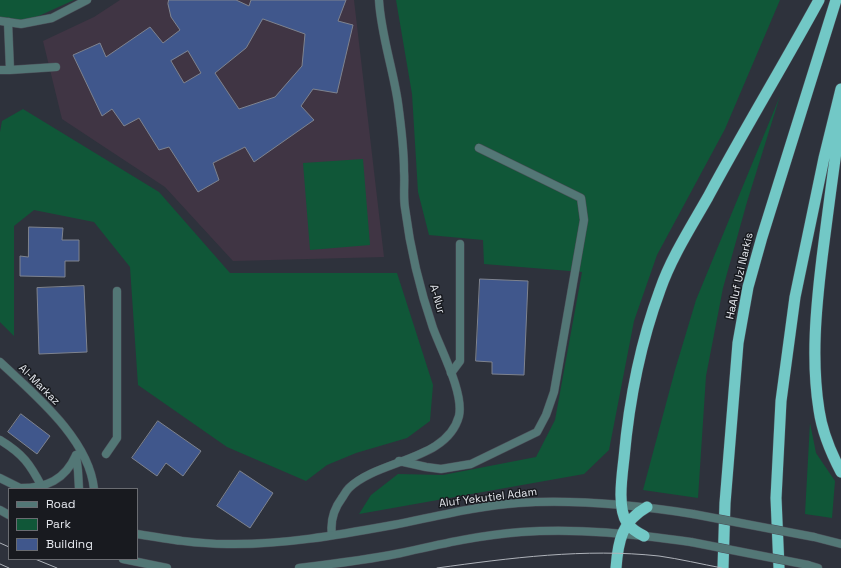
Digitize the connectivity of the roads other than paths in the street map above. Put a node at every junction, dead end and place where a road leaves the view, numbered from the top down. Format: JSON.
{"nodes":[{"id":1,"x":87,"y":0,"type":"edge"},
{"id":2,"x":379,"y":0,"type":"edge"},
{"id":3,"x":820,"y":0,"type":"edge"},
{"id":4,"x":836,"y":0,"type":"edge"},
{"id":5,"x":4,"y":22,"type":"edge"},
{"id":6,"x":56,"y":68,"type":"dead end"},
{"id":7,"x":0,"y":70,"type":"edge"},
{"id":8,"x":10,"y":70,"type":"junction"},
{"id":9,"x":841,"y":89,"type":"edge"},
{"id":10,"x":841,"y":117,"type":"edge"},
{"id":11,"x":478,"y":148,"type":"dead end"},
{"id":12,"x":460,"y":244,"type":"dead end"},
{"id":13,"x":117,"y":291,"type":"dead end"},
{"id":14,"x":0,"y":362,"type":"edge"},
{"id":15,"x":451,"y":373,"type":"junction"},
{"id":16,"x":61,"y":423,"type":"junction"},
{"id":17,"x":0,"y":440,"type":"edge"},
{"id":18,"x":106,"y":454,"type":"dead end"},
{"id":19,"x":76,"y":455,"type":"junction"},
{"id":20,"x":399,"y":462,"type":"junction"},
{"id":21,"x":841,"y":472,"type":"edge"},
{"id":22,"x":0,"y":478,"type":"edge"},
{"id":23,"x":42,"y":487,"type":"junction"},
{"id":24,"x":19,"y":488,"type":"edge"},
{"id":25,"x":32,"y":488,"type":"edge"},
{"id":26,"x":79,"y":488,"type":"edge"},
{"id":27,"x":94,"y":488,"type":"edge"},
{"id":28,"x":622,"y":504,"type":"junction"},
{"id":29,"x":647,"y":507,"type":"junction"},
{"id":30,"x":625,"y":528,"type":"junction"},
{"id":31,"x":138,"y":534,"type":"edge"},
{"id":32,"x":332,"y":536,"type":"junction"},
{"id":33,"x":644,"y":536,"type":"joint"},
{"id":34,"x":841,"y":544,"type":"edge"},
{"id":35,"x":128,"y":560,"type":"edge"},
{"id":36,"x":167,"y":568,"type":"edge"},
{"id":37,"x":299,"y":568,"type":"edge"},
{"id":38,"x":616,"y":568,"type":"edge"},
{"id":39,"x":723,"y":568,"type":"edge"},
{"id":40,"x":780,"y":568,"type":"edge"},
{"id":41,"x":818,"y":568,"type":"edge"}],
"edges":[{"from":1,"to":5,"type":"street"},
{"from":2,"to":15,"type":"street","name":"A-Nur"},
{"from":3,"to":28,"type":"highway"},
{"from":4,"to":39,"type":"highway","name":"HaAluf Uzi Narkis"},
{"from":5,"to":8,"type":"street"},
{"from":6,"to":8,"type":"street"},
{"from":7,"to":8,"type":"street"},
{"from":9,"to":40,"type":"highway"},
{"from":10,"to":21,"type":"highway"},
{"from":11,"to":20,"type":"street"},
{"from":12,"to":15,"type":"street"},
{"from":13,"to":18,"type":"street"},
{"from":14,"to":16,"type":"street","name":"Al-Markaz"},
{"from":15,"to":20,"type":"street","name":"A-Nur"},
{"from":16,"to":19,"type":"street","name":"Al-Markaz"},
{"from":16,"to":27,"type":"street","name":"Al-Markaz"},
{"from":17,"to":23,"type":"street"},
{"from":19,"to":23,"type":"street"},
{"from":19,"to":26,"type":"street","name":"Al-Markaz"},
{"from":20,"to":32,"type":"street","name":"A-Nur"},
{"from":22,"to":24,"type":"street"},
{"from":23,"to":25,"type":"street"},
{"from":28,"to":29,"type":"street","name":"Aluf Yekutiel Adam"},
{"from":28,"to":30,"type":"highway"},
{"from":28,"to":32,"type":"street","name":"Aluf Yekutiel Adam"},
{"from":29,"to":30,"type":"highway"},
{"from":29,"to":34,"type":"street","name":"Aluf Yekutiel Adam","bridge":true},
{"from":30,"to":33,"type":"highway"},
{"from":30,"to":37,"type":"street"},
{"from":30,"to":38,"type":"highway"},
{"from":31,"to":32,"type":"street","name":"Aluf Yekutiel Adam"},
{"from":33,"to":41,"type":"street","bridge":true},
{"from":35,"to":36,"type":"street"}]}
